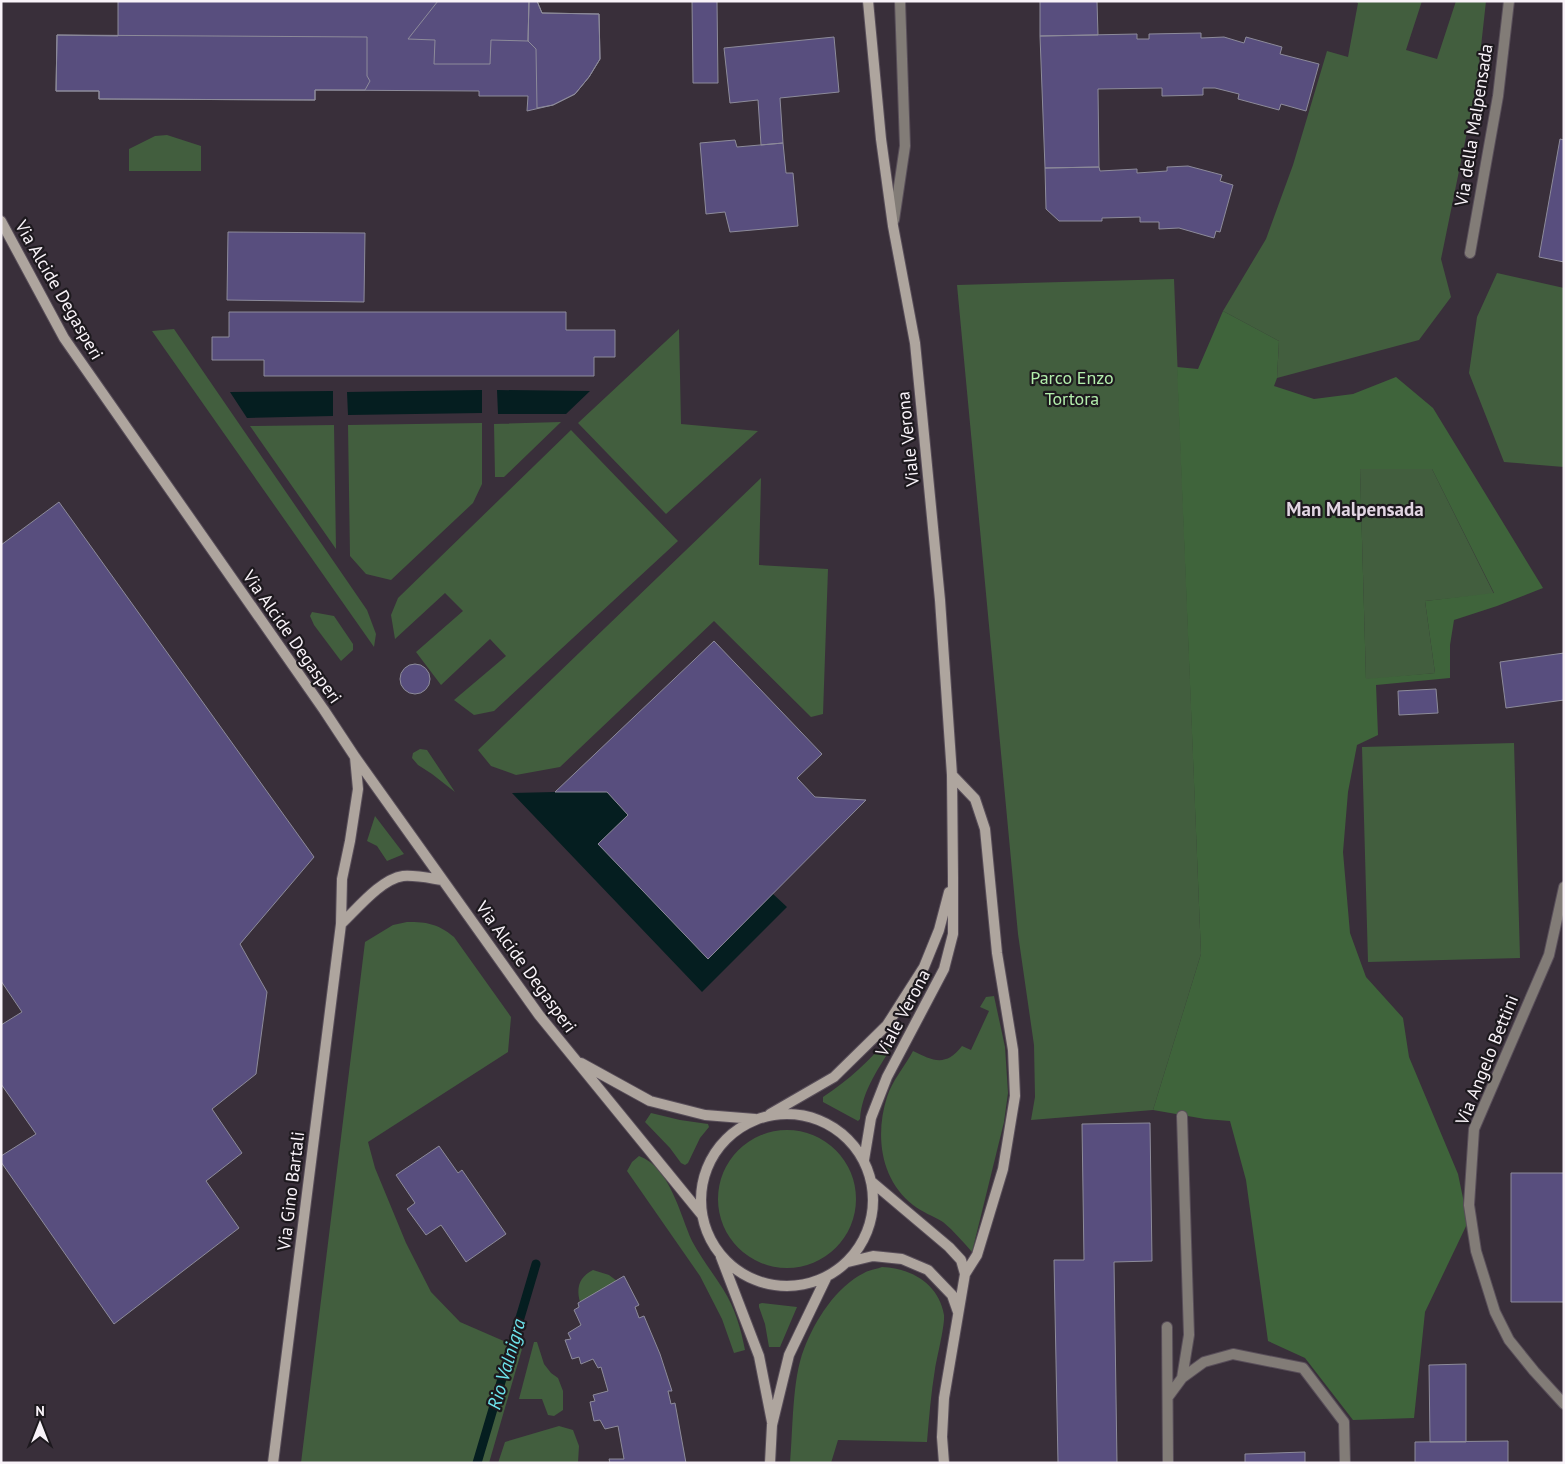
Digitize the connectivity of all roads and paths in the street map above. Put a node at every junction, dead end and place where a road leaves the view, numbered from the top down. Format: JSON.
{"nodes":[{"id":1,"x":868,"y":1,"type":"edge"},
{"id":2,"x":900,"y":1,"type":"edge"},
{"id":3,"x":1509,"y":1,"type":"edge"},
{"id":4,"x":1,"y":221,"type":"edge"},
{"id":5,"x":893,"y":226,"type":"junction"},
{"id":6,"x":1470,"y":253,"type":"dead end"},
{"id":7,"x":355,"y":757,"type":"junction"},
{"id":8,"x":952,"y":775,"type":"junction"},
{"id":9,"x":954,"y":877,"type":"junction"},
{"id":10,"x":442,"y":880,"type":"junction"},
{"id":11,"x":1564,"y":887,"type":"edge"},
{"id":12,"x":342,"y":924,"type":"junction"},
{"id":13,"x":576,"y":1060,"type":"junction"},
{"id":14,"x":770,"y":1115,"type":"junction"},
{"id":15,"x":1182,"y":1116,"type":"dead end"},
{"id":16,"x":756,"y":1119,"type":"junction"},
{"id":17,"x":864,"y":1160,"type":"junction"},
{"id":18,"x":872,"y":1182,"type":"junction"},
{"id":19,"x":702,"y":1215,"type":"junction"},
{"id":20,"x":720,"y":1254,"type":"junction"},
{"id":21,"x":848,"y":1262,"type":"junction"},
{"id":22,"x":965,"y":1274,"type":"junction"},
{"id":23,"x":827,"y":1276,"type":"junction"},
{"id":24,"x":958,"y":1313,"type":"junction"},
{"id":25,"x":1167,"y":1327,"type":"dead end"},
{"id":26,"x":1182,"y":1378,"type":"junction"},
{"id":27,"x":1168,"y":1397,"type":"junction"},
{"id":28,"x":1564,"y":1404,"type":"edge"},
{"id":29,"x":772,"y":1425,"type":"junction"},
{"id":30,"x":273,"y":1463,"type":"edge"},
{"id":31,"x":770,"y":1463,"type":"edge"},
{"id":32,"x":944,"y":1463,"type":"edge"},
{"id":33,"x":1168,"y":1463,"type":"edge"},
{"id":34,"x":1345,"y":1463,"type":"edge"}],
"edges":[{"from":1,"to":5,"type":"main road","name":"Viale Verona"},
{"from":2,"to":5,"type":"street"},
{"from":3,"to":6,"type":"street","name":"Via della Malpensada"},
{"from":4,"to":7,"type":"main road","name":"Via Alcide Degasperi"},
{"from":5,"to":8,"type":"main road","name":"Viale Verona"},
{"from":7,"to":10,"type":"main road","name":"Via Alcide Degasperi"},
{"from":7,"to":12,"type":"main road","name":"Via Gino Bartali"},
{"from":8,"to":9,"type":"main road","name":"Viale Verona"},
{"from":8,"to":22,"type":"main road"},
{"from":9,"to":14,"type":"main road","name":"Viale Verona"},
{"from":9,"to":17,"type":"main road","name":"Viale Verona"},
{"from":10,"to":12,"type":"main road"},
{"from":10,"to":13,"type":"main road","name":"Via Alcide Degasperi"},
{"from":11,"to":28,"type":"street","name":"Via Angelo Bettini"},
{"from":12,"to":30,"type":"main road","name":"Via Gino Bartali"},
{"from":13,"to":16,"type":"main road","name":"Via Alcide Degasperi"},
{"from":13,"to":19,"type":"main road","name":"Via Alcide Degasperi"},
{"from":14,"to":16,"type":"main road"},
{"from":14,"to":17,"type":"main road"},
{"from":15,"to":26,"type":"street"},
{"from":16,"to":19,"type":"main road"},
{"from":17,"to":18,"type":"main road"},
{"from":18,"to":21,"type":"main road"},
{"from":18,"to":22,"type":"main road"},
{"from":19,"to":20,"type":"main road"},
{"from":20,"to":23,"type":"main road"},
{"from":20,"to":29,"type":"main road"},
{"from":21,"to":23,"type":"main road"},
{"from":21,"to":24,"type":"main road"},
{"from":22,"to":24,"type":"main road"},
{"from":23,"to":29,"type":"main road"},
{"from":24,"to":32,"type":"main road"},
{"from":25,"to":27,"type":"street"},
{"from":26,"to":27,"type":"street"},
{"from":26,"to":34,"type":"street"},
{"from":27,"to":33,"type":"street"},
{"from":29,"to":31,"type":"main road"}]}
